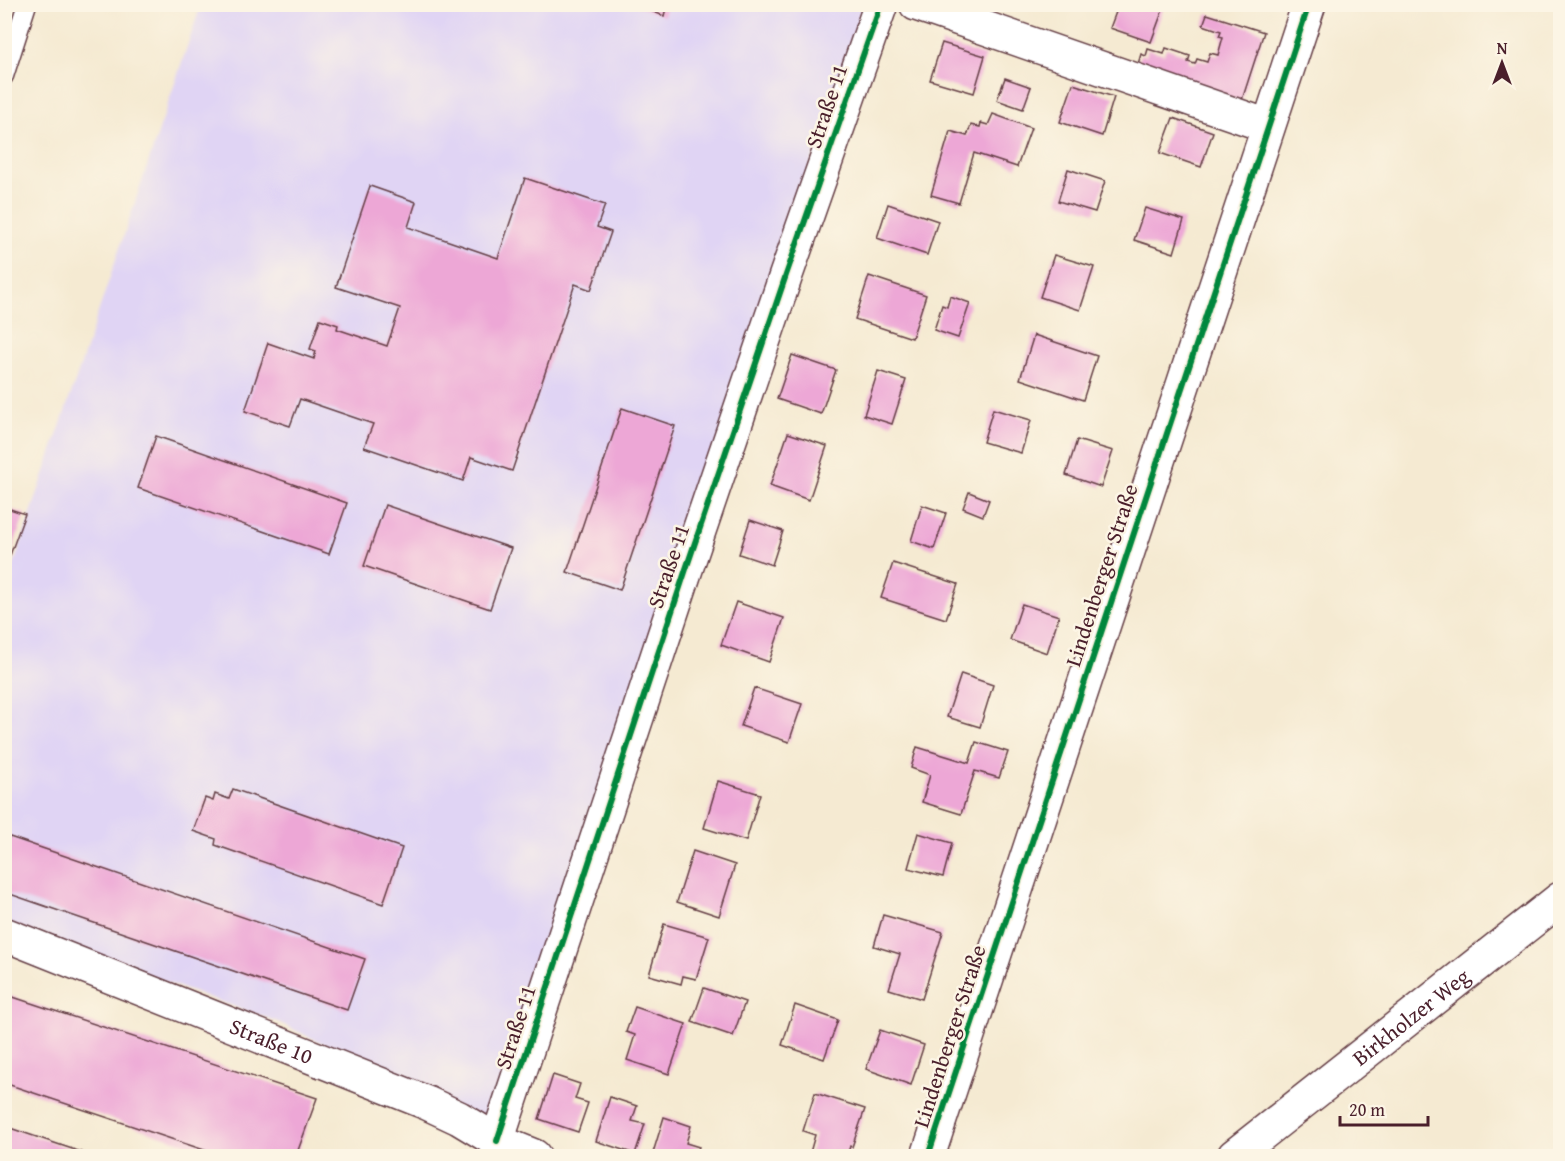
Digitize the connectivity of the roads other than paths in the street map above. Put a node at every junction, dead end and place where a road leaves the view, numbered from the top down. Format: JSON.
{"nodes":[{"id":1,"x":27,"y":4,"type":"edge"},
{"id":2,"x":881,"y":4,"type":"edge"},
{"id":3,"x":916,"y":4,"type":"edge"},
{"id":4,"x":1309,"y":4,"type":"edge"},
{"id":5,"x":4,"y":76,"type":"edge"},
{"id":6,"x":1268,"y":126,"type":"junction"},
{"id":7,"x":1560,"y":899,"type":"edge"},
{"id":8,"x":4,"y":934,"type":"edge"},
{"id":9,"x":497,"y":1141,"type":"junction"},
{"id":10,"x":534,"y":1156,"type":"edge"},
{"id":11,"x":928,"y":1156,"type":"edge"},
{"id":12,"x":1234,"y":1156,"type":"edge"}],
"edges":[{"from":1,"to":5,"type":"lane"},
{"from":2,"to":9,"type":"street","name":"Straße 11"},
{"from":3,"to":6,"type":"street"},
{"from":4,"to":6,"type":"street","name":"Lindenberger Straße"},
{"from":6,"to":11,"type":"street","name":"Lindenberger Straße"},
{"from":7,"to":12,"type":"street","name":"Birkholzer Weg"},
{"from":8,"to":9,"type":"street","name":"Straße 10"},
{"from":9,"to":10,"type":"street","name":"Straße 10"}]}
